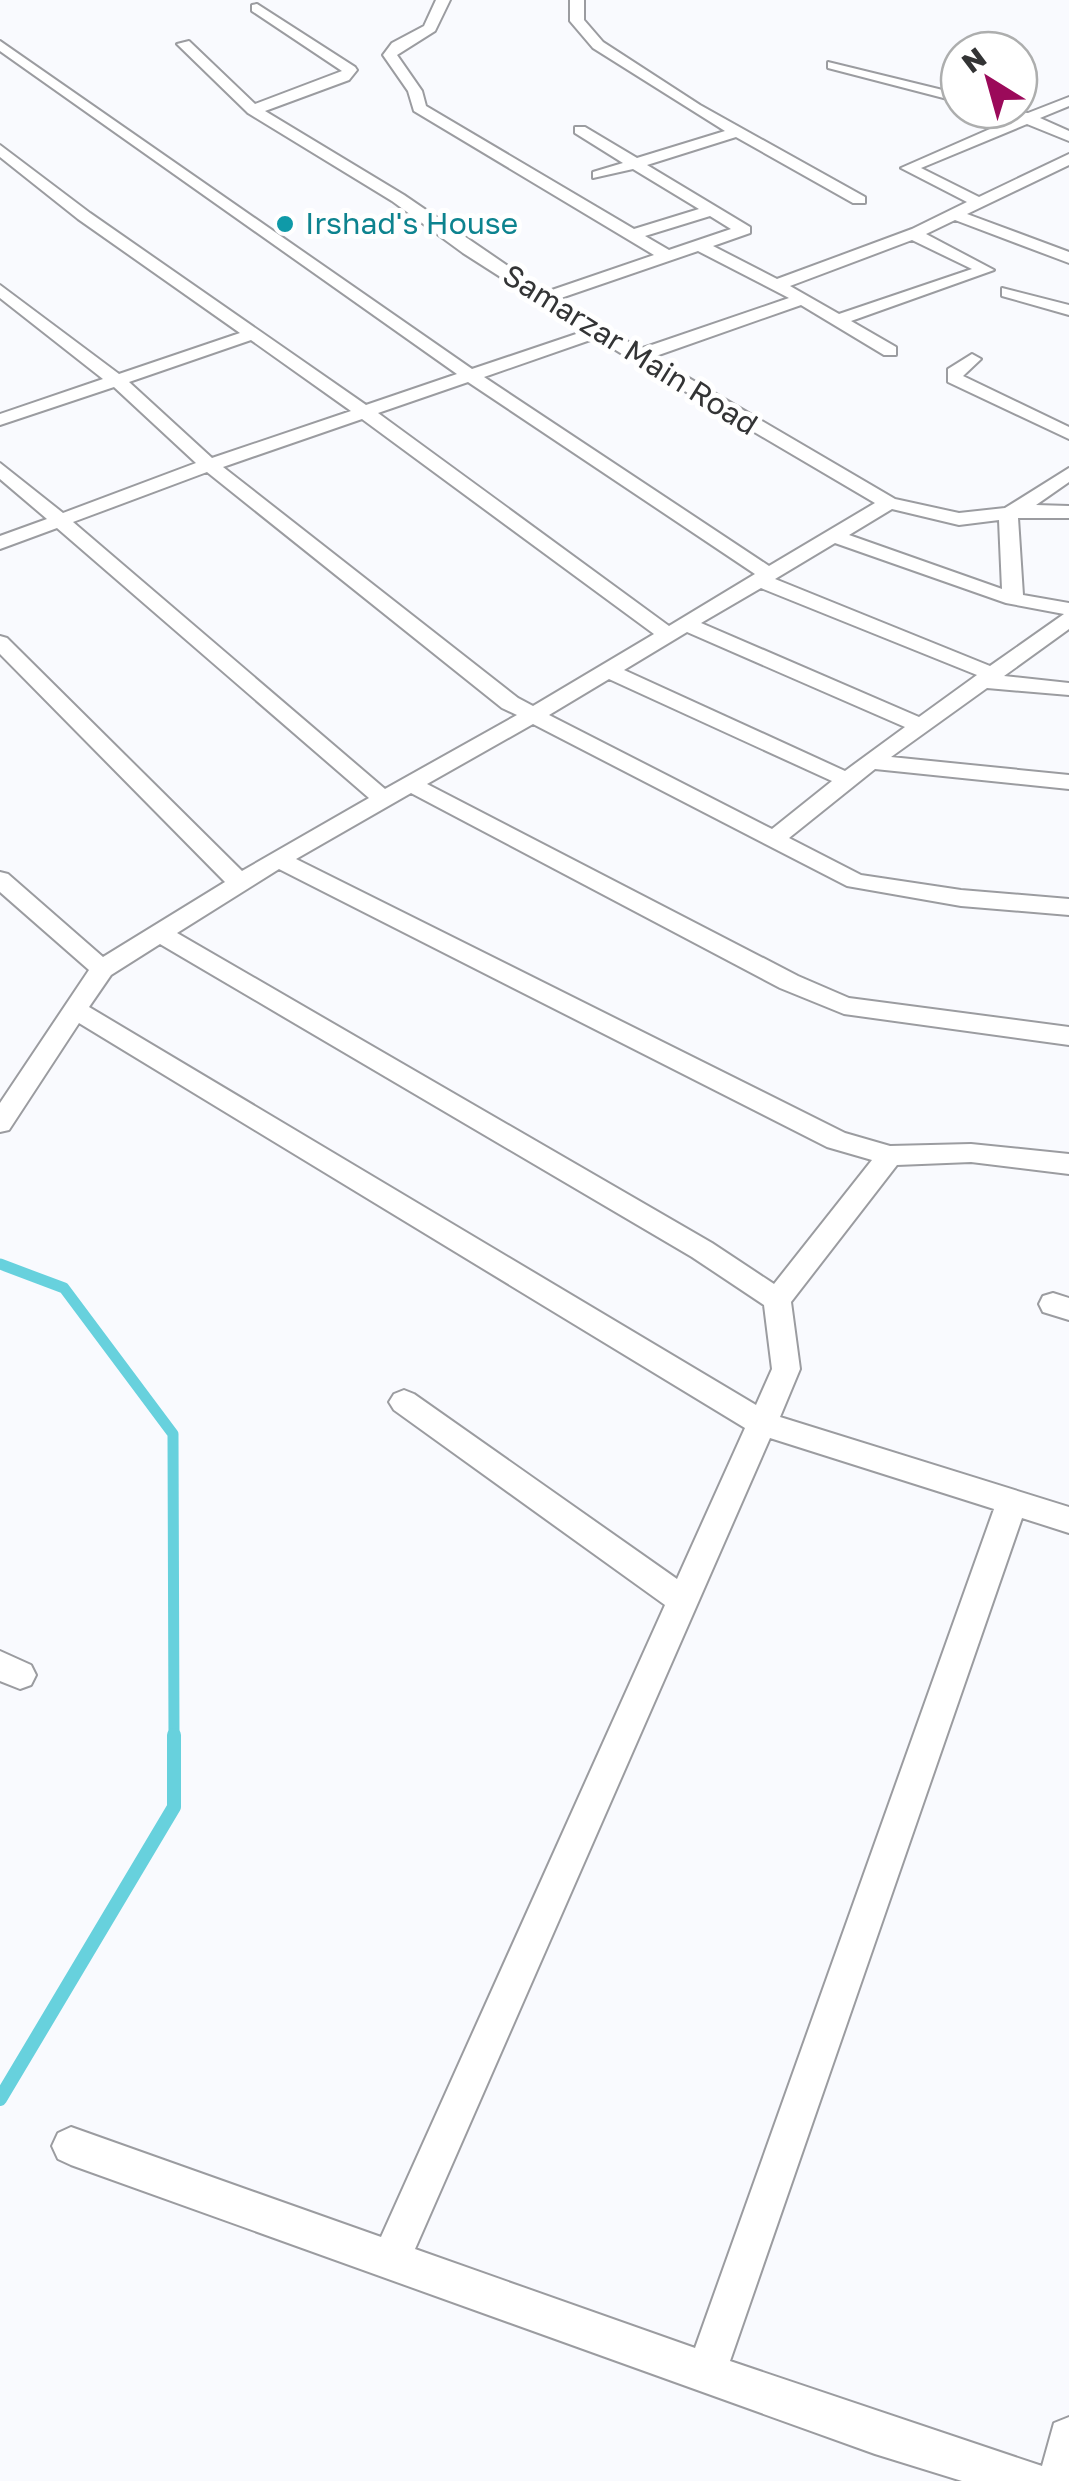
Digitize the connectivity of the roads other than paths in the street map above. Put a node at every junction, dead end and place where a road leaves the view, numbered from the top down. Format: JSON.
{"nodes":[{"id":1,"x":443,"y":0,"type":"edge"},
{"id":2,"x":577,"y":0,"type":"edge"},
{"id":3,"x":258,"y":8,"type":"dead end"},
{"id":4,"x":184,"y":44,"type":"dead end"},
{"id":5,"x":0,"y":45,"type":"edge"},
{"id":6,"x":833,"y":65,"type":"dead end"},
{"id":7,"x":939,"y":93,"type":"edge"},
{"id":8,"x":1069,"y":101,"type":"edge"},
{"id":9,"x":252,"y":110,"type":"junction"},
{"id":10,"x":1039,"y":115,"type":"edge"},
{"id":11,"x":1039,"y":123,"type":"edge"},
{"id":12,"x":580,"y":130,"type":"dead end"},
{"id":13,"x":1003,"y":130,"type":"edge"},
{"id":14,"x":740,"y":131,"type":"junction"},
{"id":15,"x":1069,"y":137,"type":"edge"},
{"id":16,"x":0,"y":150,"type":"edge"},
{"id":17,"x":1069,"y":159,"type":"edge"},
{"id":18,"x":640,"y":164,"type":"junction"},
{"id":19,"x":598,"y":175,"type":"dead end"},
{"id":20,"x":858,"y":200,"type":"dead end"},
{"id":21,"x":980,"y":203,"type":"junction"},
{"id":22,"x":713,"y":210,"type":"junction"},
{"id":23,"x":955,"y":215,"type":"junction"},
{"id":24,"x":913,"y":234,"type":"junction"},
{"id":25,"x":632,"y":235,"type":"junction"},
{"id":26,"x":1069,"y":236,"type":"edge"},
{"id":27,"x":702,"y":246,"type":"junction"},
{"id":28,"x":1038,"y":250,"type":"junction"},
{"id":29,"x":668,"y":256,"type":"junction"},
{"id":30,"x":1069,"y":258,"type":"edge"},
{"id":31,"x":776,"y":285,"type":"junction"},
{"id":32,"x":0,"y":290,"type":"edge"},
{"id":33,"x":1008,"y":292,"type":"dead end"},
{"id":34,"x":544,"y":298,"type":"junction"},
{"id":35,"x":803,"y":298,"type":"junction"},
{"id":36,"x":1069,"y":310,"type":"edge"},
{"id":37,"x":836,"y":320,"type":"junction"},
{"id":38,"x":598,"y":332,"type":"junction"},
{"id":39,"x":254,"y":334,"type":"junction"},
{"id":40,"x":890,"y":351,"type":"dead end"},
{"id":41,"x":638,"y":356,"type":"junction"},
{"id":42,"x":972,"y":359,"type":"dead end"},
{"id":43,"x":469,"y":375,"type":"junction"},
{"id":44,"x":117,"y":381,"type":"junction"},
{"id":45,"x":363,"y":412,"type":"junction"},
{"id":46,"x":0,"y":420,"type":"edge"},
{"id":47,"x":1069,"y":434,"type":"edge"},
{"id":48,"x":208,"y":464,"type":"junction"},
{"id":49,"x":0,"y":469,"type":"edge"},
{"id":50,"x":1069,"y":474,"type":"edge"},
{"id":51,"x":888,"y":503,"type":"junction"},
{"id":52,"x":1069,"y":512,"type":"edge"},
{"id":53,"x":1008,"y":515,"type":"junction"},
{"id":54,"x":62,"y":520,"type":"junction"},
{"id":55,"x":833,"y":536,"type":"junction"},
{"id":56,"x":0,"y":543,"type":"edge"},
{"id":57,"x":764,"y":577,"type":"junction"},
{"id":58,"x":1013,"y":599,"type":"junction"},
{"id":59,"x":1069,"y":609,"type":"edge"},
{"id":60,"x":1069,"y":620,"type":"edge"},
{"id":61,"x":676,"y":629,"type":"junction"},
{"id":62,"x":0,"y":642,"type":"edge"},
{"id":63,"x":607,"y":670,"type":"junction"},
{"id":64,"x":990,"y":678,"type":"junction"},
{"id":65,"x":1069,"y":688,"type":"edge"},
{"id":66,"x":533,"y":715,"type":"junction"},
{"id":67,"x":921,"y":726,"type":"junction"},
{"id":68,"x":870,"y":762,"type":"junction"},
{"id":69,"x":848,"y":780,"type":"junction"},
{"id":70,"x":1069,"y":782,"type":"edge"},
{"id":71,"x":410,"y":784,"type":"junction"},
{"id":72,"x":383,"y":800,"type":"junction"},
{"id":73,"x":773,"y":839,"type":"junction"},
{"id":74,"x":278,"y":859,"type":"junction"},
{"id":75,"x":0,"y":879,"type":"edge"},
{"id":76,"x":240,"y":883,"type":"junction"},
{"id":77,"x":1069,"y":907,"type":"edge"},
{"id":78,"x":159,"y":933,"type":"junction"},
{"id":79,"x":102,"y":969,"type":"junction"},
{"id":80,"x":74,"y":1009,"type":"junction"},
{"id":81,"x":1069,"y":1036,"type":"edge"},
{"id":82,"x":0,"y":1123,"type":"edge"},
{"id":83,"x":890,"y":1156,"type":"junction"},
{"id":84,"x":1069,"y":1164,"type":"edge"},
{"id":85,"x":777,"y":1300,"type":"junction"},
{"id":86,"x":404,"y":1402,"type":"dead end"},
{"id":87,"x":762,"y":1423,"type":"junction"},
{"id":88,"x":1012,"y":1502,"type":"junction"},
{"id":89,"x":1069,"y":1520,"type":"edge"},
{"id":90,"x":682,"y":1600,"type":"junction"},
{"id":91,"x":71,"y":2146,"type":"dead end"},
{"id":92,"x":390,"y":2262,"type":"junction"},
{"id":93,"x":706,"y":2374,"type":"junction"},
{"id":94,"x":1069,"y":2438,"type":"edge"},
{"id":95,"x":1028,"y":2481,"type":"edge"},
{"id":96,"x":1060,"y":2481,"type":"edge"}],
"edges":[{"from":1,"to":25,"type":"street"},
{"from":2,"to":14,"type":"street"},
{"from":3,"to":9,"type":"street"},
{"from":4,"to":9,"type":"street","name":"Samarzar Main Road"},
{"from":5,"to":43,"type":"street"},
{"from":6,"to":7,"type":"street"},
{"from":8,"to":10,"type":"street"},
{"from":9,"to":34,"type":"street","name":"Samarzar Main Road"},
{"from":11,"to":15,"type":"street"},
{"from":12,"to":18,"type":"street"},
{"from":13,"to":21,"type":"street"},
{"from":14,"to":18,"type":"street"},
{"from":14,"to":20,"type":"street"},
{"from":16,"to":39,"type":"street"},
{"from":17,"to":21,"type":"street"},
{"from":18,"to":19,"type":"street"},
{"from":18,"to":22,"type":"street"},
{"from":21,"to":23,"type":"street"},
{"from":22,"to":25,"type":"street"},
{"from":22,"to":27,"type":"street"},
{"from":23,"to":24,"type":"street"},
{"from":23,"to":28,"type":"street"},
{"from":24,"to":31,"type":"street"},
{"from":24,"to":37,"type":"street"},
{"from":25,"to":29,"type":"street"},
{"from":26,"to":28,"type":"street"},
{"from":27,"to":29,"type":"street"},
{"from":27,"to":31,"type":"street"},
{"from":28,"to":30,"type":"street"},
{"from":29,"to":34,"type":"street"},
{"from":31,"to":35,"type":"street"},
{"from":32,"to":44,"type":"street"},
{"from":33,"to":36,"type":"street"},
{"from":34,"to":38,"type":"street","name":"Samarzar Main Road"},
{"from":35,"to":37,"type":"street"},
{"from":35,"to":41,"type":"street"},
{"from":37,"to":40,"type":"street"},
{"from":38,"to":41,"type":"street","name":"Samarzar Main Road"},
{"from":38,"to":43,"type":"street"},
{"from":39,"to":44,"type":"street"},
{"from":39,"to":45,"type":"street"},
{"from":41,"to":51,"type":"street","name":"Samarzar Main Road"},
{"from":42,"to":47,"type":"street"},
{"from":43,"to":45,"type":"street"},
{"from":43,"to":57,"type":"street"},
{"from":44,"to":46,"type":"street"},
{"from":44,"to":48,"type":"street"},
{"from":45,"to":48,"type":"street"},
{"from":45,"to":61,"type":"street"},
{"from":48,"to":54,"type":"street"},
{"from":48,"to":66,"type":"street"},
{"from":49,"to":54,"type":"street"},
{"from":50,"to":53,"type":"street"},
{"from":51,"to":53,"type":"street","name":"Samarzar Main Road"},
{"from":51,"to":55,"type":"street"},
{"from":52,"to":53,"type":"street","name":"Samarzar Main Road"},
{"from":53,"to":58,"type":"street"},
{"from":54,"to":56,"type":"street"},
{"from":54,"to":72,"type":"street"},
{"from":55,"to":57,"type":"street"},
{"from":55,"to":58,"type":"street"},
{"from":57,"to":61,"type":"street"},
{"from":57,"to":64,"type":"street"},
{"from":58,"to":59,"type":"street"},
{"from":60,"to":64,"type":"street"},
{"from":61,"to":63,"type":"street"},
{"from":61,"to":67,"type":"street"},
{"from":62,"to":76,"type":"street"},
{"from":63,"to":66,"type":"street"},
{"from":63,"to":69,"type":"street"},
{"from":64,"to":65,"type":"street"},
{"from":64,"to":67,"type":"street"},
{"from":66,"to":71,"type":"street"},
{"from":66,"to":73,"type":"street"},
{"from":67,"to":68,"type":"street"},
{"from":68,"to":69,"type":"street"},
{"from":68,"to":70,"type":"street"},
{"from":69,"to":73,"type":"street"},
{"from":71,"to":72,"type":"street"},
{"from":71,"to":81,"type":"street"},
{"from":72,"to":74,"type":"street"},
{"from":73,"to":77,"type":"street"},
{"from":74,"to":76,"type":"street"},
{"from":74,"to":83,"type":"street"},
{"from":75,"to":79,"type":"street"},
{"from":76,"to":78,"type":"street"},
{"from":78,"to":79,"type":"street"},
{"from":78,"to":85,"type":"street"},
{"from":79,"to":80,"type":"street"},
{"from":80,"to":82,"type":"street"},
{"from":80,"to":87,"type":"street"},
{"from":83,"to":84,"type":"street"},
{"from":83,"to":85,"type":"street"},
{"from":85,"to":87,"type":"street"},
{"from":86,"to":90,"type":"street"},
{"from":87,"to":88,"type":"street"},
{"from":87,"to":90,"type":"street"},
{"from":88,"to":89,"type":"street"},
{"from":88,"to":93,"type":"street"},
{"from":90,"to":92,"type":"street"},
{"from":91,"to":92,"type":"street"},
{"from":92,"to":93,"type":"street"},
{"from":93,"to":95,"type":"street"},
{"from":94,"to":96,"type":"street"}]}
